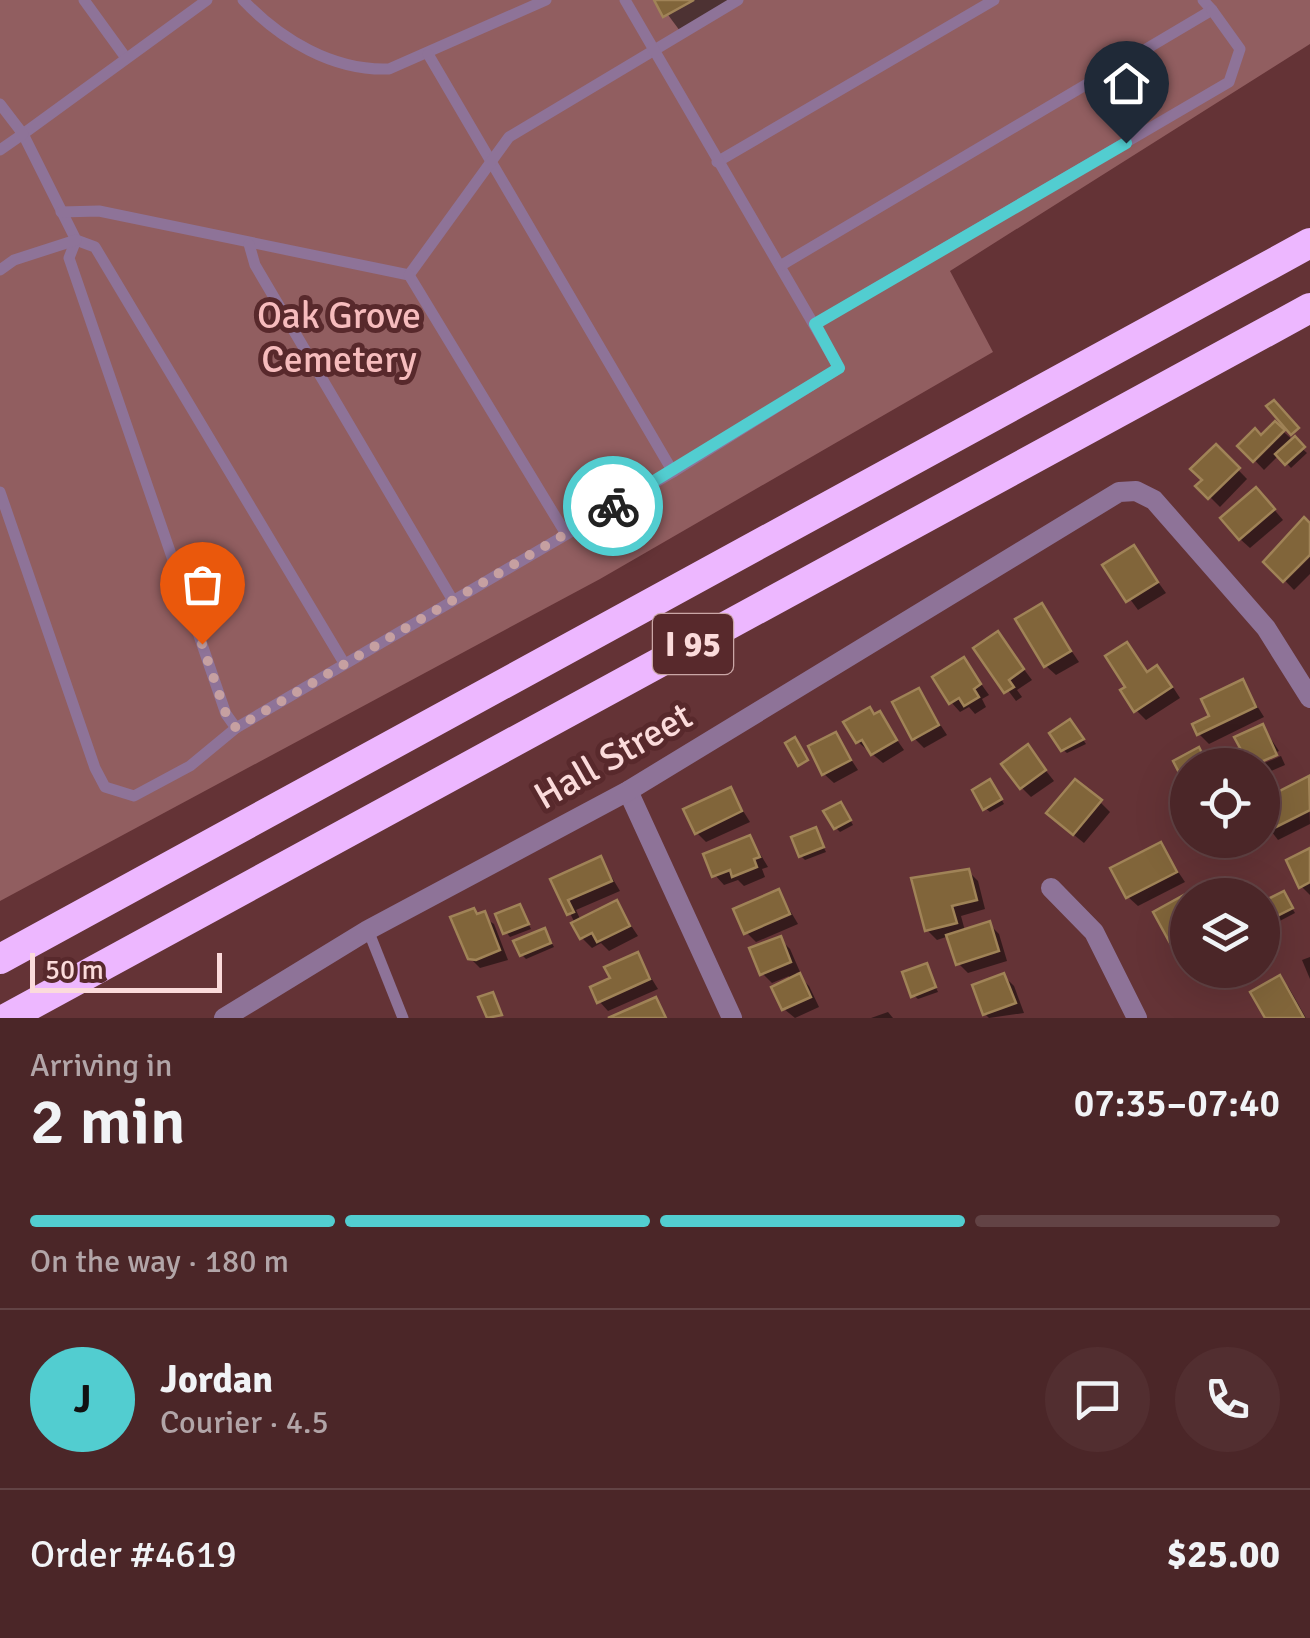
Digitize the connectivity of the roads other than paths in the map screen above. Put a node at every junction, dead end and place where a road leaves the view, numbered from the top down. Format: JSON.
{"nodes":[{"id":1,"x":84,"y":0,"type":"edge"},
{"id":2,"x":207,"y":0,"type":"edge"},
{"id":3,"x":243,"y":0,"type":"edge"},
{"id":4,"x":546,"y":0,"type":"edge"},
{"id":5,"x":625,"y":0,"type":"edge"},
{"id":6,"x":738,"y":0,"type":"edge"},
{"id":7,"x":994,"y":0,"type":"edge"},
{"id":8,"x":1207,"y":5,"type":"edge"},
{"id":9,"x":654,"y":50,"type":"junction"},
{"id":10,"x":428,"y":54,"type":"junction"},
{"id":11,"x":126,"y":58,"type":"junction"},
{"id":12,"x":0,"y":104,"type":"edge"},
{"id":13,"x":23,"y":134,"type":"junction"},
{"id":14,"x":0,"y":150,"type":"edge"},
{"id":15,"x":490,"y":162,"type":"junction"},
{"id":16,"x":717,"y":162,"type":"junction"},
{"id":17,"x":61,"y":212,"type":"junction"},
{"id":18,"x":76,"y":240,"type":"junction"},
{"id":19,"x":1310,"y":242,"type":"edge"},
{"id":20,"x":249,"y":244,"type":"junction"},
{"id":21,"x":780,"y":266,"type":"junction"},
{"id":22,"x":0,"y":270,"type":"edge"},
{"id":23,"x":409,"y":275,"type":"junction"},
{"id":24,"x":1310,"y":308,"type":"edge"},
{"id":25,"x":815,"y":324,"type":"junction"},
{"id":26,"x":674,"y":472,"type":"junction"},
{"id":27,"x":0,"y":492,"type":"edge"},
{"id":28,"x":566,"y":534,"type":"junction"},
{"id":29,"x":452,"y":599,"type":"junction"},
{"id":30,"x":344,"y":663,"type":"junction"},
{"id":31,"x":1310,"y":698,"type":"edge"},
{"id":32,"x":236,"y":728,"type":"junction"},
{"id":33,"x":628,"y":791,"type":"junction"},
{"id":34,"x":1051,"y":888,"type":"dead end"},
{"id":35,"x":368,"y":930,"type":"junction"},
{"id":36,"x":0,"y":959,"type":"edge"},
{"id":37,"x":230,"y":1017,"type":"edge"},
{"id":38,"x":7,"y":1018,"type":"edge"},
{"id":39,"x":403,"y":1018,"type":"edge"},
{"id":40,"x":732,"y":1018,"type":"edge"},
{"id":41,"x":1137,"y":1018,"type":"edge"}],
"edges":[{"from":1,"to":11,"type":"lane"},
{"from":2,"to":11,"type":"lane"},
{"from":3,"to":10,"type":"lane"},
{"from":4,"to":10,"type":"lane"},
{"from":5,"to":9,"type":"lane"},
{"from":6,"to":9,"type":"lane"},
{"from":7,"to":16,"type":"lane"},
{"from":8,"to":21,"type":"lane"},
{"from":8,"to":25,"type":"lane"},
{"from":9,"to":15,"type":"lane"},
{"from":9,"to":16,"type":"lane"},
{"from":10,"to":15,"type":"lane"},
{"from":11,"to":13,"type":"lane"},
{"from":12,"to":13,"type":"lane"},
{"from":13,"to":14,"type":"lane"},
{"from":13,"to":17,"type":"lane"},
{"from":15,"to":23,"type":"lane"},
{"from":15,"to":26,"type":"lane"},
{"from":16,"to":21,"type":"lane"},
{"from":17,"to":18,"type":"lane"},
{"from":17,"to":20,"type":"lane"},
{"from":18,"to":22,"type":"lane"},
{"from":18,"to":30,"type":"lane"},
{"from":18,"to":32,"type":"lane"},
{"from":19,"to":36,"type":"highway","number":"I 95"},
{"from":20,"to":23,"type":"lane"},
{"from":20,"to":29,"type":"lane"},
{"from":21,"to":25,"type":"lane"},
{"from":23,"to":28,"type":"lane"},
{"from":24,"to":38,"type":"highway","number":"I 95"},
{"from":25,"to":26,"type":"lane"},
{"from":26,"to":28,"type":"lane"},
{"from":27,"to":32,"type":"lane"},
{"from":28,"to":29,"type":"lane"},
{"from":29,"to":30,"type":"lane"},
{"from":30,"to":32,"type":"lane"},
{"from":31,"to":33,"type":"street","name":"Hall Street"},
{"from":33,"to":35,"type":"street","name":"Hall Street"},
{"from":33,"to":40,"type":"street"},
{"from":34,"to":41,"type":"street"},
{"from":35,"to":37,"type":"street","name":"Hall Street"},
{"from":35,"to":39,"type":"lane"}]}
